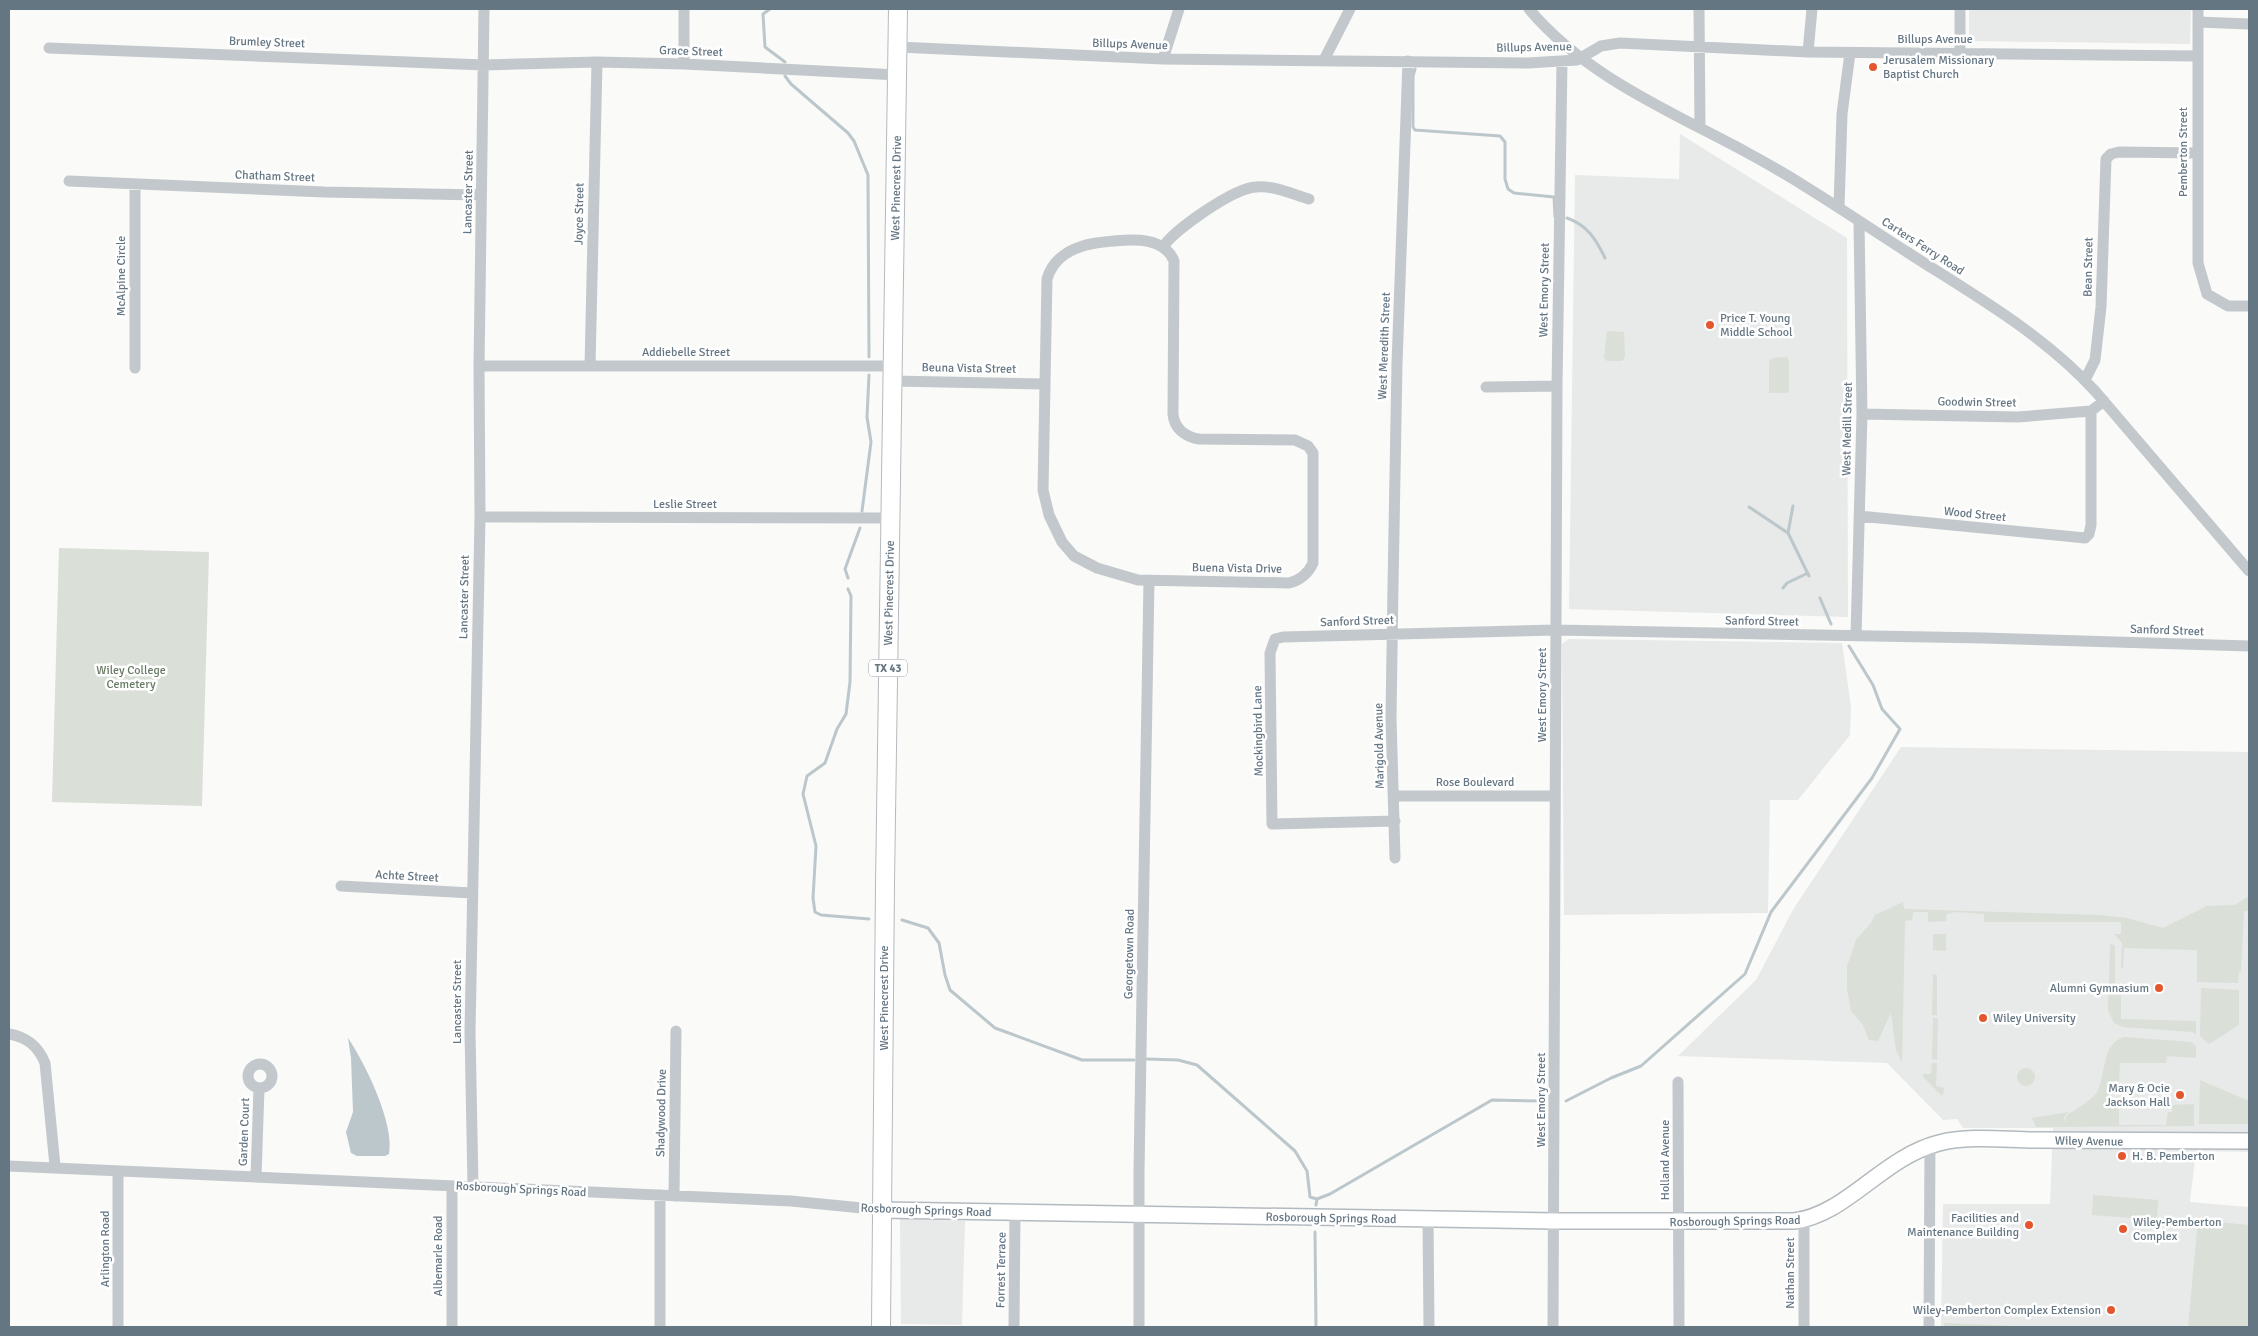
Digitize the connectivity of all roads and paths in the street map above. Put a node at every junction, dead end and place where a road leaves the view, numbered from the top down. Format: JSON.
{"nodes":[{"id":1,"x":484,"y":9,"type":"edge"},
{"id":2,"x":684,"y":9,"type":"edge"},
{"id":3,"x":898,"y":9,"type":"edge"},
{"id":4,"x":1179,"y":9,"type":"edge"},
{"id":5,"x":1350,"y":9,"type":"edge"},
{"id":6,"x":1530,"y":9,"type":"edge"},
{"id":7,"x":1699,"y":9,"type":"edge"},
{"id":8,"x":1812,"y":9,"type":"edge"},
{"id":9,"x":1960,"y":9,"type":"edge"},
{"id":10,"x":2198,"y":9,"type":"edge"},
{"id":11,"x":2198,"y":22,"type":"junction"},
{"id":12,"x":2249,"y":24,"type":"edge"},
{"id":13,"x":1699,"y":46,"type":"junction"},
{"id":14,"x":898,"y":47,"type":"junction"},
{"id":15,"x":49,"y":48,"type":"dead end"},
{"id":16,"x":1808,"y":52,"type":"junction"},
{"id":17,"x":1850,"y":52,"type":"junction"},
{"id":18,"x":1960,"y":52,"type":"junction"},
{"id":19,"x":2197,"y":56,"type":"junction"},
{"id":20,"x":1583,"y":58,"type":"junction"},
{"id":21,"x":1163,"y":59,"type":"junction"},
{"id":22,"x":1324,"y":60,"type":"junction"},
{"id":23,"x":1408,"y":61,"type":"junction"},
{"id":24,"x":597,"y":62,"type":"junction"},
{"id":25,"x":1562,"y":62,"type":"junction"},
{"id":26,"x":484,"y":64,"type":"junction"},
{"id":27,"x":684,"y":64,"type":"junction"},
{"id":28,"x":898,"y":75,"type":"junction"},
{"id":29,"x":1700,"y":127,"type":"junction"},
{"id":30,"x":2196,"y":153,"type":"junction"},
{"id":31,"x":68,"y":181,"type":"dead end"},
{"id":32,"x":135,"y":184,"type":"junction"},
{"id":33,"x":481,"y":195,"type":"junction"},
{"id":34,"x":1308,"y":199,"type":"dead end"},
{"id":35,"x":1838,"y":207,"type":"junction"},
{"id":36,"x":1859,"y":222,"type":"junction"},
{"id":37,"x":1163,"y":247,"type":"junction"},
{"id":38,"x":2249,"y":306,"type":"edge"},
{"id":39,"x":479,"y":366,"type":"junction"},
{"id":40,"x":590,"y":366,"type":"junction"},
{"id":41,"x":135,"y":368,"type":"dead end"},
{"id":42,"x":893,"y":373,"type":"junction"},
{"id":43,"x":2085,"y":380,"type":"junction"},
{"id":44,"x":1044,"y":384,"type":"junction"},
{"id":45,"x":1557,"y":386,"type":"junction"},
{"id":46,"x":1486,"y":387,"type":"dead end"},
{"id":47,"x":2104,"y":401,"type":"junction"},
{"id":48,"x":2092,"y":411,"type":"junction"},
{"id":49,"x":1862,"y":414,"type":"junction"},
{"id":50,"x":1859,"y":516,"type":"junction"},
{"id":51,"x":480,"y":517,"type":"junction"},
{"id":52,"x":890,"y":518,"type":"junction"},
{"id":53,"x":2249,"y":571,"type":"edge"},
{"id":54,"x":1149,"y":580,"type":"junction"},
{"id":55,"x":1556,"y":630,"type":"junction"},
{"id":56,"x":1394,"y":633,"type":"junction"},
{"id":57,"x":1856,"y":636,"type":"junction"},
{"id":58,"x":1275,"y":639,"type":"joint"},
{"id":59,"x":2249,"y":646,"type":"edge"},
{"id":60,"x":1394,"y":796,"type":"junction"},
{"id":61,"x":1555,"y":796,"type":"junction"},
{"id":62,"x":1395,"y":821,"type":"junction"},
{"id":63,"x":1395,"y":858,"type":"dead end"},
{"id":64,"x":341,"y":886,"type":"dead end"},
{"id":65,"x":472,"y":893,"type":"junction"},
{"id":66,"x":676,"y":1031,"type":"dead end"},
{"id":67,"x":9,"y":1034,"type":"edge"},
{"id":68,"x":1678,"y":1082,"type":"dead end"},
{"id":69,"x":259,"y":1088,"type":"dead end"},
{"id":70,"x":2249,"y":1141,"type":"edge"},
{"id":71,"x":1930,"y":1146,"type":"junction"},
{"id":72,"x":9,"y":1166,"type":"edge"},
{"id":73,"x":55,"y":1166,"type":"junction"},
{"id":74,"x":118,"y":1171,"type":"junction"},
{"id":75,"x":256,"y":1178,"type":"junction"},
{"id":76,"x":452,"y":1186,"type":"junction"},
{"id":77,"x":473,"y":1186,"type":"junction"},
{"id":78,"x":660,"y":1195,"type":"junction"},
{"id":79,"x":674,"y":1196,"type":"junction"},
{"id":80,"x":882,"y":1210,"type":"junction"},
{"id":81,"x":1015,"y":1213,"type":"junction"},
{"id":82,"x":1138,"y":1215,"type":"junction"},
{"id":83,"x":1428,"y":1220,"type":"junction"},
{"id":84,"x":1804,"y":1220,"type":"junction"},
{"id":85,"x":1554,"y":1221,"type":"junction"},
{"id":86,"x":1679,"y":1222,"type":"junction"},
{"id":87,"x":118,"y":1327,"type":"edge"},
{"id":88,"x":452,"y":1327,"type":"edge"},
{"id":89,"x":660,"y":1327,"type":"edge"},
{"id":90,"x":881,"y":1327,"type":"edge"},
{"id":91,"x":1014,"y":1327,"type":"edge"},
{"id":92,"x":1138,"y":1327,"type":"edge"},
{"id":93,"x":1429,"y":1327,"type":"edge"},
{"id":94,"x":1553,"y":1327,"type":"edge"},
{"id":95,"x":1679,"y":1327,"type":"edge"},
{"id":96,"x":1804,"y":1327,"type":"edge"},
{"id":97,"x":1929,"y":1327,"type":"edge"}],
"edges":[{"from":1,"to":26,"type":"street","name":"Lancaster Street"},
{"from":2,"to":27,"type":"street"},
{"from":3,"to":14,"type":"main road","name":"West Pinecrest Drive","number":"TX 43"},
{"from":4,"to":21,"type":"street"},
{"from":5,"to":22,"type":"street"},
{"from":6,"to":20,"type":"street","name":"Carters Ferry Road"},
{"from":7,"to":13,"type":"street"},
{"from":8,"to":16,"type":"street"},
{"from":9,"to":18,"type":"street"},
{"from":10,"to":11,"type":"street","name":"Pemberton Street"},
{"from":11,"to":12,"type":"street"},
{"from":11,"to":19,"type":"street","name":"Pemberton Street"},
{"from":13,"to":16,"type":"street","name":"Billups Avenue"},
{"from":13,"to":20,"type":"street","name":"Billups Avenue"},
{"from":13,"to":29,"type":"street"},
{"from":14,"to":21,"type":"street","name":"Billups Avenue"},
{"from":14,"to":28,"type":"main road","name":"West Pinecrest Drive","number":"TX 43"},
{"from":15,"to":26,"type":"street","name":"Brumley Street"},
{"from":16,"to":17,"type":"street","name":"Billups Avenue"},
{"from":17,"to":18,"type":"street","name":"Billups Avenue"},
{"from":17,"to":35,"type":"street"},
{"from":18,"to":19,"type":"street","name":"Billups Avenue"},
{"from":19,"to":30,"type":"street","name":"Pemberton Street"},
{"from":20,"to":25,"type":"street","name":"Billups Avenue"},
{"from":20,"to":29,"type":"street","name":"Carters Ferry Road"},
{"from":21,"to":22,"type":"street","name":"Billups Avenue"},
{"from":22,"to":23,"type":"street","name":"Billups Avenue"},
{"from":23,"to":25,"type":"street","name":"Billups Avenue"},
{"from":23,"to":56,"type":"street","name":"West Meredith Street"},
{"from":24,"to":26,"type":"street","name":"Grace Street"},
{"from":24,"to":27,"type":"street","name":"Grace Street"},
{"from":24,"to":40,"type":"street","name":"Joyce Street"},
{"from":25,"to":45,"type":"street","name":"West Emory Street"},
{"from":26,"to":33,"type":"street","name":"Lancaster Street"},
{"from":27,"to":28,"type":"street","name":"Grace Street"},
{"from":28,"to":42,"type":"main road","name":"West Pinecrest Drive","number":"TX 43"},
{"from":29,"to":35,"type":"street","name":"Carters Ferry Road"},
{"from":30,"to":38,"type":"street","name":"Pemberton Street"},
{"from":30,"to":43,"type":"street","name":"Bean Street"},
{"from":31,"to":32,"type":"street","name":"Chatham Street"},
{"from":32,"to":33,"type":"street","name":"Chatham Street"},
{"from":32,"to":41,"type":"street","name":"McAlpine Circle"},
{"from":33,"to":39,"type":"street","name":"Lancaster Street"},
{"from":34,"to":37,"type":"street"},
{"from":35,"to":36,"type":"street","name":"Carters Ferry Road"},
{"from":36,"to":43,"type":"street","name":"Carters Ferry Road"},
{"from":36,"to":49,"type":"street","name":"West Medill Street"},
{"from":37,"to":44,"type":"street","name":"Buena Vista Drive"},
{"from":37,"to":54,"type":"street","name":"Buena Vista Drive"},
{"from":39,"to":40,"type":"street","name":"Addiebelle Street"},
{"from":39,"to":51,"type":"street","name":"Lancaster Street"},
{"from":40,"to":42,"type":"street","name":"Addiebelle Street"},
{"from":42,"to":44,"type":"street","name":"Beuna Vista Street"},
{"from":42,"to":52,"type":"main road","name":"West Pinecrest Drive","number":"TX 43"},
{"from":43,"to":47,"type":"street","name":"Carters Ferry Road"},
{"from":44,"to":54,"type":"street","name":"Buena Vista Drive"},
{"from":45,"to":46,"type":"street"},
{"from":45,"to":55,"type":"street","name":"West Emory Street"},
{"from":47,"to":48,"type":"street"},
{"from":47,"to":53,"type":"street","name":"Carters Ferry Road"},
{"from":48,"to":49,"type":"street","name":"Goodwin Street"},
{"from":48,"to":50,"type":"street","name":"Wood Street"},
{"from":49,"to":50,"type":"street","name":"West Medill Street"},
{"from":50,"to":57,"type":"street","name":"West Medill Street"},
{"from":51,"to":52,"type":"street","name":"Leslie Street"},
{"from":51,"to":65,"type":"street","name":"Lancaster Street"},
{"from":52,"to":80,"type":"main road","name":"West Pinecrest Drive","number":"TX 43"},
{"from":54,"to":82,"type":"street","name":"Georgetown Road"},
{"from":55,"to":56,"type":"street","name":"Sanford Street"},
{"from":55,"to":57,"type":"street","name":"Sanford Street"},
{"from":55,"to":61,"type":"street","name":"West Emory Street"},
{"from":56,"to":58,"type":"street","name":"Sanford Street"},
{"from":56,"to":60,"type":"street","name":"Marigold Avenue"},
{"from":57,"to":59,"type":"street","name":"Sanford Street"},
{"from":58,"to":62,"type":"street","name":"Mockingbird Lane"},
{"from":60,"to":61,"type":"street","name":"Rose Boulevard"},
{"from":60,"to":62,"type":"street","name":"Marigold Avenue"},
{"from":61,"to":85,"type":"street","name":"West Emory Street"},
{"from":62,"to":63,"type":"street","name":"Marigold Avenue"},
{"from":64,"to":65,"type":"street","name":"Achte Street"},
{"from":65,"to":77,"type":"street","name":"Lancaster Street"},
{"from":66,"to":79,"type":"street","name":"Shadywood Drive"},
{"from":67,"to":73,"type":"street"},
{"from":68,"to":86,"type":"street","name":"Holland Avenue"},
{"from":69,"to":75,"type":"street","name":"Garden Court"},
{"from":70,"to":71,"type":"street","name":"Wiley Avenue"},
{"from":71,"to":84,"type":"street","name":"Rosborough Springs Road"},
{"from":71,"to":97,"type":"street"},
{"from":72,"to":73,"type":"street","name":"Rosborough Springs Road"},
{"from":73,"to":74,"type":"street","name":"Rosborough Springs Road"},
{"from":74,"to":75,"type":"street","name":"Rosborough Springs Road"},
{"from":74,"to":87,"type":"street","name":"Arlington Road"},
{"from":75,"to":76,"type":"street","name":"Rosborough Springs Road"},
{"from":76,"to":77,"type":"street","name":"Rosborough Springs Road"},
{"from":76,"to":88,"type":"street","name":"Albemarle Road"},
{"from":77,"to":78,"type":"street","name":"Rosborough Springs Road"},
{"from":78,"to":79,"type":"street","name":"Rosborough Springs Road"},
{"from":78,"to":89,"type":"street"},
{"from":79,"to":80,"type":"street","name":"Rosborough Springs Road"},
{"from":80,"to":81,"type":"street","name":"Rosborough Springs Road"},
{"from":80,"to":90,"type":"main road","name":"West Pinecrest Drive","number":"TX 43"},
{"from":81,"to":82,"type":"street","name":"Rosborough Springs Road"},
{"from":81,"to":91,"type":"street","name":"Forrest Terrace"},
{"from":82,"to":83,"type":"street","name":"Rosborough Springs Road"},
{"from":82,"to":92,"type":"street","name":"Georgetown Road"},
{"from":83,"to":85,"type":"street","name":"Rosborough Springs Road"},
{"from":83,"to":93,"type":"street"},
{"from":84,"to":86,"type":"street","name":"Rosborough Springs Road"},
{"from":84,"to":96,"type":"street","name":"Nathan Street"},
{"from":85,"to":86,"type":"street","name":"Rosborough Springs Road"},
{"from":85,"to":94,"type":"street","name":"West Emory Street"},
{"from":86,"to":95,"type":"street","name":"Holland Avenue"}]}
